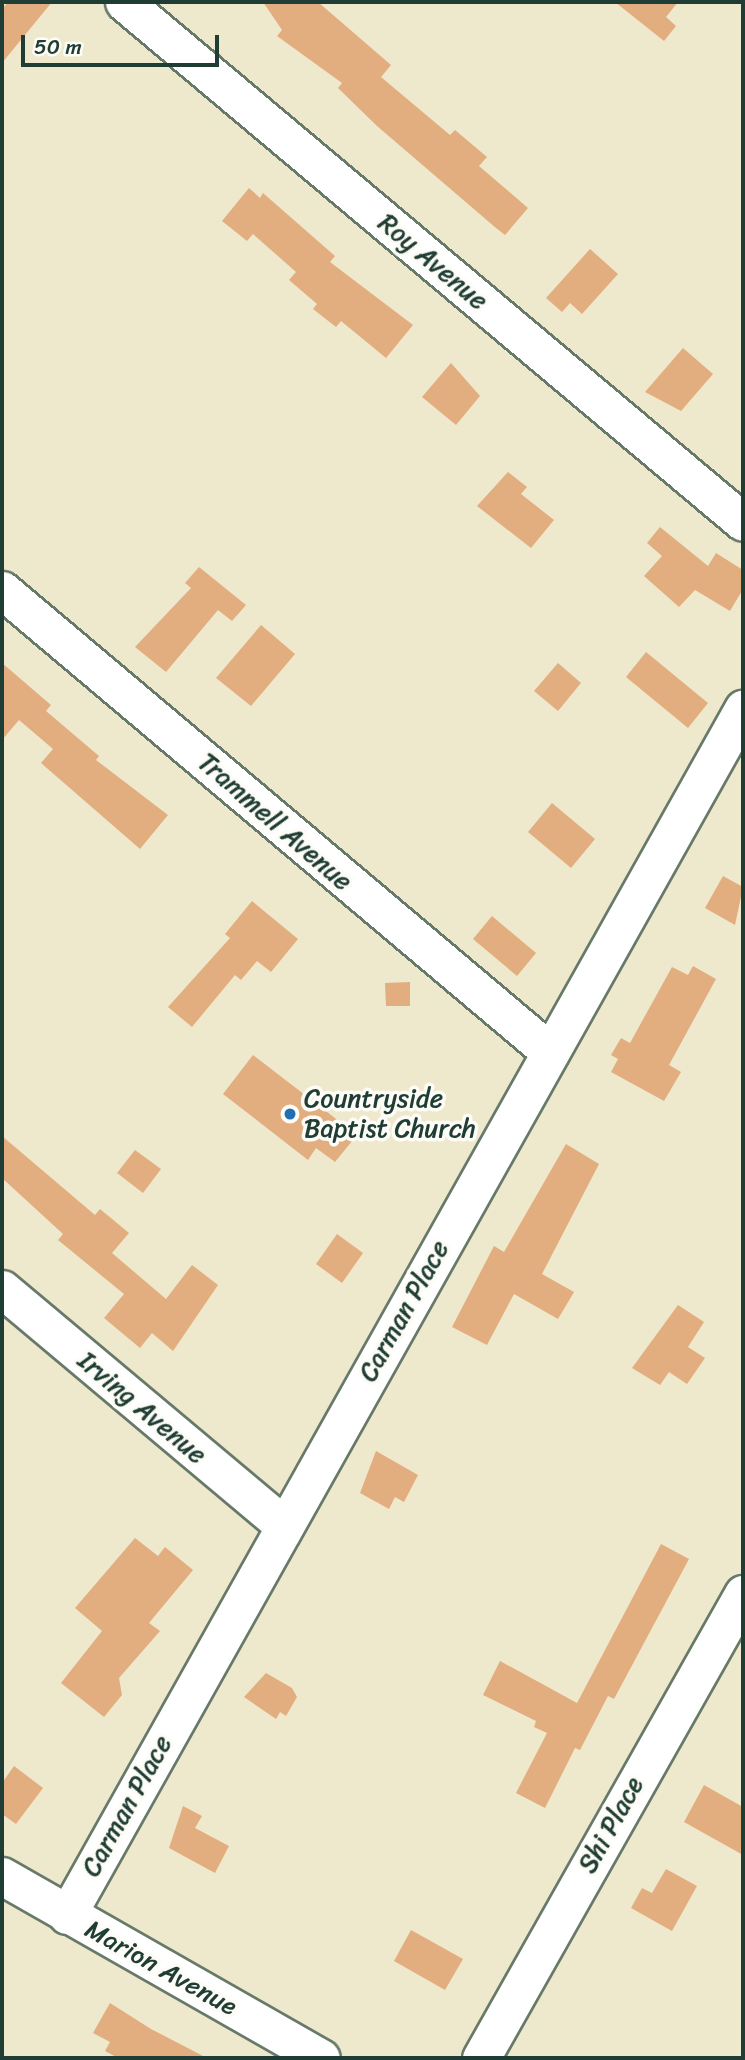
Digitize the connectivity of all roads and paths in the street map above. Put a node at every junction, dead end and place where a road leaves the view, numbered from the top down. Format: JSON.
{"nodes":[{"id":1,"x":124,"y":2,"type":"edge"},
{"id":2,"x":743,"y":522,"type":"edge"},
{"id":3,"x":2,"y":590,"type":"edge"},
{"id":4,"x":743,"y":709,"type":"edge"},
{"id":5,"x":550,"y":1052,"type":"junction"},
{"id":6,"x":2,"y":1289,"type":"edge"},
{"id":7,"x":283,"y":1525,"type":"junction"},
{"id":8,"x":743,"y":1594,"type":"edge"},
{"id":9,"x":2,"y":1876,"type":"edge"},
{"id":10,"x":67,"y":1915,"type":"junction"},
{"id":11,"x":321,"y":2058,"type":"edge"},
{"id":12,"x":481,"y":2058,"type":"edge"}],
"edges":[{"from":1,"to":2,"type":"street","name":"Roy Avenue"},
{"from":3,"to":5,"type":"street","name":"Trammell Avenue"},
{"from":4,"to":5,"type":"street","name":"Carman Place"},
{"from":5,"to":7,"type":"street","name":"Carman Place"},
{"from":6,"to":7,"type":"street","name":"Irving Avenue"},
{"from":7,"to":10,"type":"street","name":"Carman Place"},
{"from":8,"to":12,"type":"street","name":"Shi Place"},
{"from":9,"to":10,"type":"street","name":"Marion Avenue"},
{"from":10,"to":11,"type":"street","name":"Marion Avenue"}]}
